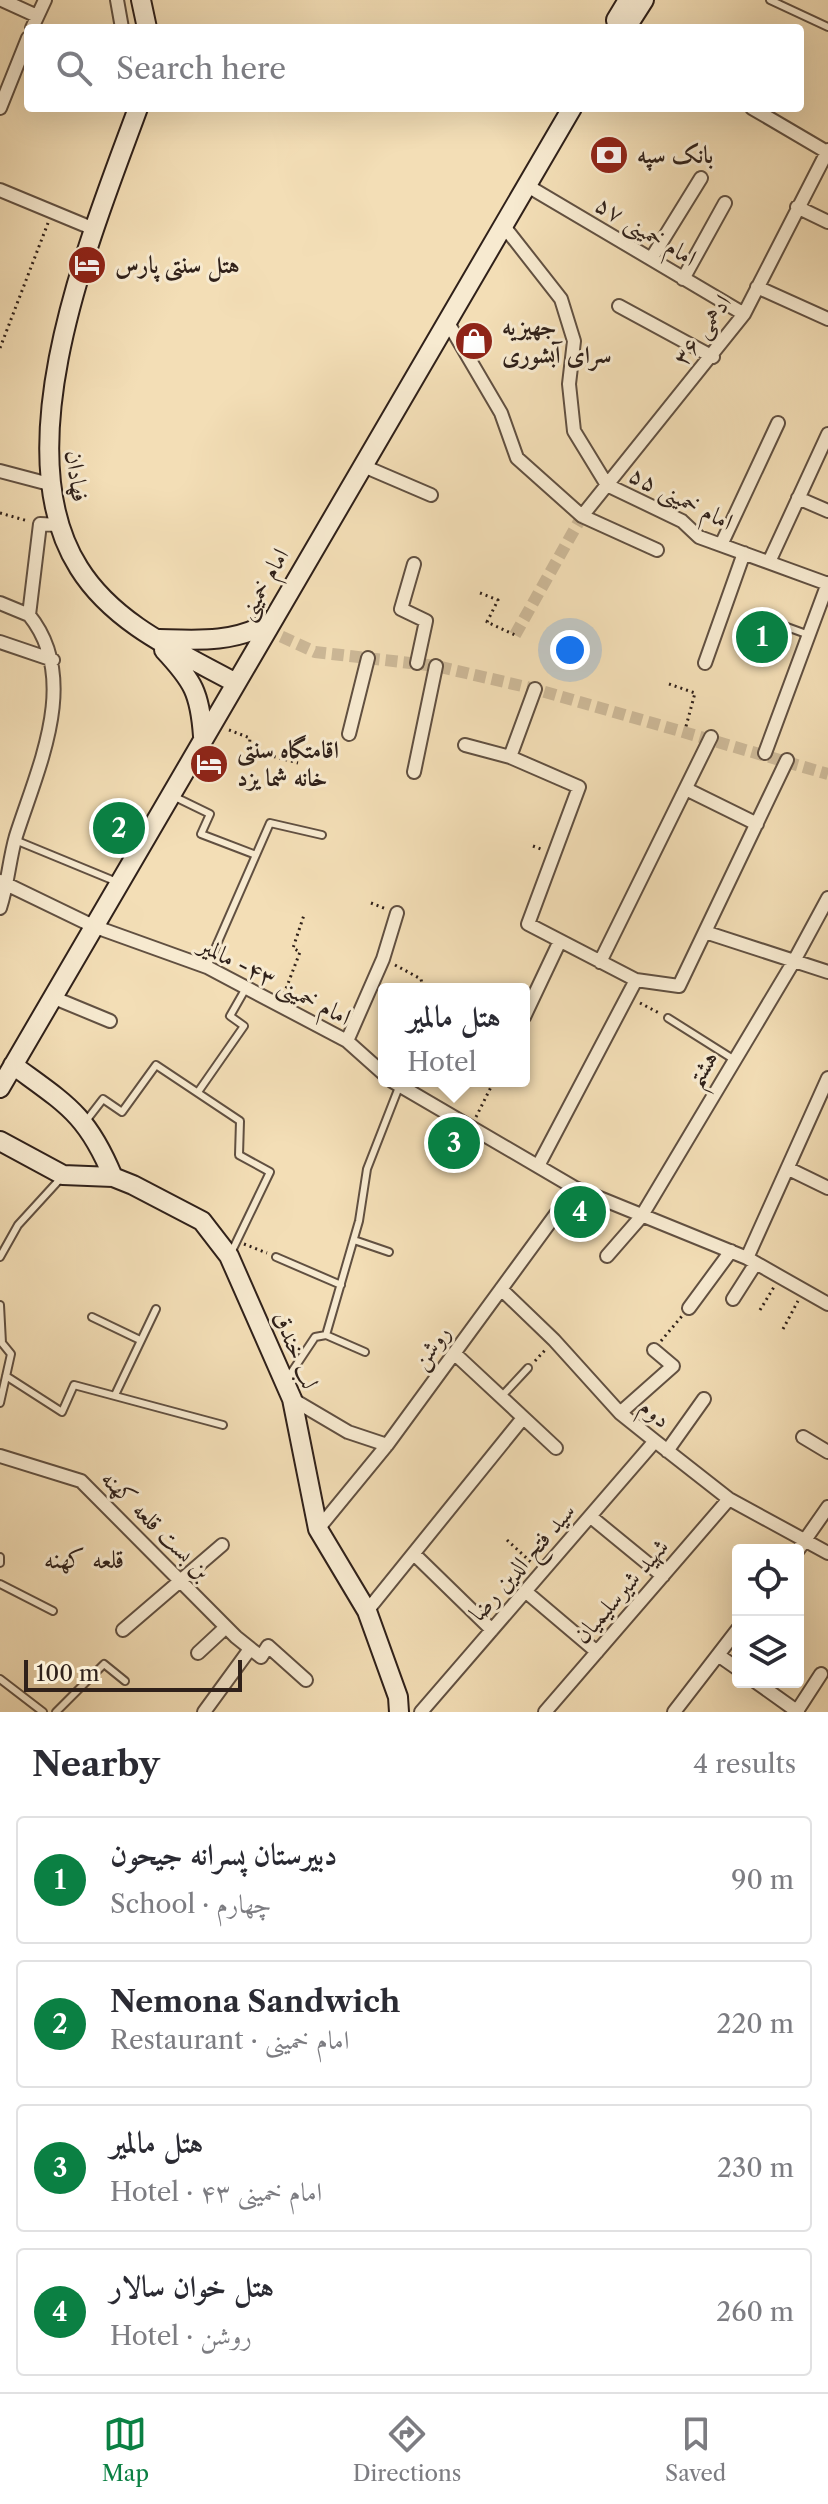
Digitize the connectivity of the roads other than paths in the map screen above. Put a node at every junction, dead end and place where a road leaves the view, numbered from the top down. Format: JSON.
{"nodes":[{"id":1,"x":2,"y":0,"type":"edge"},
{"id":2,"x":45,"y":0,"type":"edge"},
{"id":3,"x":117,"y":0,"type":"edge"},
{"id":4,"x":141,"y":0,"type":"edge"},
{"id":5,"x":628,"y":0,"type":"edge"},
{"id":6,"x":644,"y":0,"type":"edge"},
{"id":7,"x":770,"y":0,"type":"edge"},
{"id":8,"x":34,"y":22,"type":"edge"},
{"id":9,"x":121,"y":24,"type":"edge"},
{"id":10,"x":146,"y":24,"type":"edge"},
{"id":11,"x":618,"y":24,"type":"edge"},
{"id":12,"x":629,"y":24,"type":"edge"},
{"id":13,"x":828,"y":27,"type":"edge"},
{"id":14,"x":24,"y":48,"type":"edge"},
{"id":15,"x":0,"y":108,"type":"edge"},
{"id":16,"x":137,"y":112,"type":"edge"},
{"id":17,"x":570,"y":112,"type":"edge"},
{"id":18,"x":758,"y":112,"type":"edge"},
{"id":19,"x":826,"y":157,"type":"edge"},
{"id":20,"x":701,"y":178,"type":"dead end"},
{"id":21,"x":526,"y":185,"type":"junction"},
{"id":22,"x":0,"y":190,"type":"edge"},
{"id":23,"x":725,"y":203,"type":"dead end"},
{"id":24,"x":797,"y":207,"type":"junction"},
{"id":25,"x":828,"y":222,"type":"edge"},
{"id":26,"x":503,"y":225,"type":"junction"},
{"id":27,"x":94,"y":229,"type":"junction"},
{"id":28,"x":651,"y":259,"type":"junction"},
{"id":29,"x":683,"y":279,"type":"junction"},
{"id":30,"x":757,"y":287,"type":"junction"},
{"id":31,"x":619,"y":306,"type":"dead end"},
{"id":32,"x":744,"y":314,"type":"junction"},
{"id":33,"x":828,"y":319,"type":"edge"},
{"id":34,"x":447,"y":321,"type":"junction"},
{"id":35,"x":713,"y":357,"type":"junction"},
{"id":36,"x":778,"y":423,"type":"dead end"},
{"id":37,"x":828,"y":434,"type":"edge"},
{"id":38,"x":361,"y":465,"type":"junction"},
{"id":39,"x":0,"y":471,"type":"edge"},
{"id":40,"x":53,"y":485,"type":"junction"},
{"id":41,"x":607,"y":485,"type":"junction"},
{"id":42,"x":431,"y":495,"type":"dead end"},
{"id":43,"x":798,"y":498,"type":"junction"},
{"id":44,"x":828,"y":511,"type":"edge"},
{"id":45,"x":582,"y":516,"type":"junction"},
{"id":46,"x":60,"y":525,"type":"junction"},
{"id":47,"x":721,"y":545,"type":"junction"},
{"id":48,"x":657,"y":550,"type":"dead end"},
{"id":49,"x":744,"y":553,"type":"junction"},
{"id":50,"x":769,"y":562,"type":"junction"},
{"id":51,"x":414,"y":564,"type":"dead end"},
{"id":52,"x":828,"y":584,"type":"edge"},
{"id":53,"x":0,"y":603,"type":"edge"},
{"id":54,"x":29,"y":615,"type":"junction"},
{"id":55,"x":754,"y":615,"type":"dead end"},
{"id":56,"x":268,"y":623,"type":"junction"},
{"id":57,"x":809,"y":635,"type":"junction"},
{"id":58,"x":154,"y":639,"type":"junction"},
{"id":59,"x":0,"y":642,"type":"edge"},
{"id":60,"x":368,"y":658,"type":"dead end"},
{"id":61,"x":53,"y":660,"type":"junction"},
{"id":62,"x":417,"y":663,"type":"dead end"},
{"id":63,"x":705,"y":663,"type":"dead end"},
{"id":64,"x":436,"y":666,"type":"dead end"},
{"id":65,"x":234,"y":682,"type":"junction"},
{"id":66,"x":535,"y":689,"type":"dead end"},
{"id":67,"x":207,"y":730,"type":"junction"},
{"id":68,"x":349,"y":734,"type":"dead end"},
{"id":69,"x":711,"y":737,"type":"dead end"},
{"id":70,"x":465,"y":745,"type":"dead end"},
{"id":71,"x":765,"y":753,"type":"dead end"},
{"id":72,"x":510,"y":757,"type":"junction"},
{"id":73,"x":787,"y":760,"type":"dead end"},
{"id":74,"x":414,"y":772,"type":"dead end"},
{"id":75,"x":686,"y":789,"type":"junction"},
{"id":76,"x":169,"y":794,"type":"junction"},
{"id":77,"x":757,"y":824,"type":"junction"},
{"id":78,"x":322,"y":835,"type":"dead end"},
{"id":79,"x":15,"y":840,"type":"junction"},
{"id":80,"x":256,"y":855,"type":"junction"},
{"id":81,"x":117,"y":882,"type":"junction"},
{"id":82,"x":4,"y":883,"type":"edge"},
{"id":83,"x":828,"y":898,"type":"edge"},
{"id":84,"x":0,"y":908,"type":"edge"},
{"id":85,"x":397,"y":913,"type":"dead end"},
{"id":86,"x":93,"y":926,"type":"junction"},
{"id":87,"x":705,"y":932,"type":"junction"},
{"id":88,"x":559,"y":943,"type":"junction"},
{"id":89,"x":794,"y":961,"type":"junction"},
{"id":90,"x":600,"y":962,"type":"junction"},
{"id":91,"x":207,"y":967,"type":"junction"},
{"id":92,"x":828,"y":972,"type":"edge"},
{"id":93,"x":636,"y":980,"type":"junction"},
{"id":94,"x":246,"y":988,"type":"junction"},
{"id":95,"x":52,"y":997,"type":"junction"},
{"id":96,"x":530,"y":1004,"type":"edge"},
{"id":97,"x":668,"y":1018,"type":"road end"},
{"id":98,"x":110,"y":1021,"type":"dead end"},
{"id":99,"x":347,"y":1041,"type":"junction"},
{"id":100,"x":733,"y":1059,"type":"junction"},
{"id":101,"x":13,"y":1065,"type":"junction"},
{"id":102,"x":378,"y":1069,"type":"edge"},
{"id":103,"x":828,"y":1078,"type":"edge"},
{"id":104,"x":395,"y":1087,"type":"edge"},
{"id":105,"x":401,"y":1087,"type":"edge"},
{"id":106,"x":0,"y":1088,"type":"edge"},
{"id":107,"x":198,"y":1092,"type":"junction"},
{"id":108,"x":84,"y":1122,"type":"junction"},
{"id":109,"x":0,"y":1141,"type":"edge"},
{"id":110,"x":538,"y":1166,"type":"junction"},
{"id":111,"x":789,"y":1169,"type":"junction"},
{"id":112,"x":63,"y":1175,"type":"junction"},
{"id":113,"x":113,"y":1177,"type":"junction"},
{"id":114,"x":575,"y":1188,"type":"junction"},
{"id":115,"x":828,"y":1188,"type":"edge"},
{"id":116,"x":641,"y":1217,"type":"junction"},
{"id":117,"x":354,"y":1240,"type":"junction"},
{"id":118,"x":233,"y":1248,"type":"junction"},
{"id":119,"x":731,"y":1251,"type":"junction"},
{"id":120,"x":389,"y":1252,"type":"dead end"},
{"id":121,"x":607,"y":1256,"type":"dead end"},
{"id":122,"x":0,"y":1257,"type":"edge"},
{"id":123,"x":276,"y":1257,"type":"road end"},
{"id":124,"x":752,"y":1261,"type":"junction"},
{"id":125,"x":341,"y":1285,"type":"junction"},
{"id":126,"x":501,"y":1289,"type":"junction"},
{"id":127,"x":733,"y":1299,"type":"dead end"},
{"id":128,"x":828,"y":1304,"type":"edge"},
{"id":129,"x":0,"y":1305,"type":"edge"},
{"id":130,"x":689,"y":1308,"type":"road end"},
{"id":131,"x":156,"y":1309,"type":"dead end"},
{"id":132,"x":92,"y":1317,"type":"dead end"},
{"id":133,"x":326,"y":1335,"type":"junction"},
{"id":134,"x":140,"y":1340,"type":"junction"},
{"id":135,"x":654,"y":1350,"type":"road end"},
{"id":136,"x":365,"y":1352,"type":"dead end"},
{"id":137,"x":454,"y":1353,"type":"junction"},
{"id":138,"x":528,"y":1368,"type":"road end"},
{"id":139,"x":6,"y":1376,"type":"junction"},
{"id":140,"x":288,"y":1390,"type":"junction"},
{"id":141,"x":115,"y":1395,"type":"junction"},
{"id":142,"x":501,"y":1397,"type":"junction"},
{"id":143,"x":704,"y":1399,"type":"dead end"},
{"id":144,"x":0,"y":1403,"type":"edge"},
{"id":145,"x":620,"y":1413,"type":"junction"},
{"id":146,"x":523,"y":1418,"type":"junction"},
{"id":147,"x":223,"y":1425,"type":"dead end"},
{"id":148,"x":803,"y":1437,"type":"dead end"},
{"id":149,"x":655,"y":1441,"type":"junction"},
{"id":150,"x":387,"y":1445,"type":"junction"},
{"id":151,"x":556,"y":1448,"type":"dead end"},
{"id":152,"x":667,"y":1451,"type":"junction"},
{"id":153,"x":828,"y":1452,"type":"edge"},
{"id":154,"x":0,"y":1456,"type":"edge"},
{"id":155,"x":729,"y":1499,"type":"junction"},
{"id":156,"x":828,"y":1507,"type":"edge"},
{"id":157,"x":591,"y":1517,"type":"junction"},
{"id":158,"x":318,"y":1529,"type":"junction"},
{"id":159,"x":799,"y":1544,"type":"edge"},
{"id":160,"x":802,"y":1544,"type":"edge"},
{"id":161,"x":222,"y":1545,"type":"dead end"},
{"id":162,"x":804,"y":1546,"type":"edge"},
{"id":163,"x":828,"y":1553,"type":"edge"},
{"id":164,"x":414,"y":1554,"type":"junction"},
{"id":165,"x":0,"y":1557,"type":"edge"},
{"id":166,"x":0,"y":1563,"type":"edge"},
{"id":167,"x":663,"y":1576,"type":"junction"},
{"id":168,"x":182,"y":1581,"type":"junction"},
{"id":169,"x":0,"y":1584,"type":"edge"},
{"id":170,"x":525,"y":1591,"type":"junction"},
{"id":171,"x":53,"y":1611,"type":"dead end"},
{"id":172,"x":367,"y":1611,"type":"junction"},
{"id":173,"x":226,"y":1627,"type":"junction"},
{"id":174,"x":123,"y":1630,"type":"dead end"},
{"id":175,"x":492,"y":1630,"type":"junction"},
{"id":176,"x":732,"y":1637,"type":"edge"},
{"id":177,"x":597,"y":1652,"type":"junction"},
{"id":178,"x":198,"y":1653,"type":"dead end"},
{"id":179,"x":255,"y":1653,"type":"junction"},
{"id":180,"x":718,"y":1655,"type":"junction"},
{"id":181,"x":732,"y":1665,"type":"edge"},
{"id":182,"x":821,"y":1674,"type":"dead end"},
{"id":183,"x":0,"y":1679,"type":"edge"},
{"id":184,"x":306,"y":1680,"type":"dead end"},
{"id":185,"x":125,"y":1681,"type":"dead end"},
{"id":186,"x":764,"y":1688,"type":"edge"},
{"id":187,"x":43,"y":1712,"type":"edge"},
{"id":188,"x":56,"y":1712,"type":"edge"},
{"id":189,"x":204,"y":1712,"type":"edge"},
{"id":190,"x":399,"y":1712,"type":"edge"},
{"id":191,"x":421,"y":1712,"type":"edge"},
{"id":192,"x":545,"y":1712,"type":"edge"},
{"id":193,"x":674,"y":1712,"type":"edge"},
{"id":194,"x":797,"y":1712,"type":"edge"}],
"edges":[{"from":1,"to":8,"type":"street"},
{"from":2,"to":8,"type":"street"},
{"from":3,"to":9,"type":"street"},
{"from":4,"to":10,"type":"street"},
{"from":5,"to":11,"type":"street"},
{"from":6,"to":12,"type":"street"},
{"from":7,"to":13,"type":"lane"},
{"from":14,"to":15,"type":"street"},
{"from":16,"to":27,"type":"street","name":"فهادان"},
{"from":17,"to":21,"type":"street","name":"امام خمینی"},
{"from":18,"to":19,"type":"street"},
{"from":19,"to":24,"type":"street","name":"ادهمی ۳۶"},
{"from":20,"to":28,"type":"street"},
{"from":21,"to":26,"type":"street","name":"امام خمینی"},
{"from":21,"to":28,"type":"street","name":"امام خمینی ۵۷"},
{"from":22,"to":27,"type":"street"},
{"from":23,"to":29,"type":"street"},
{"from":24,"to":25,"type":"street"},
{"from":24,"to":30,"type":"street","name":"ادهمی ۳۶"},
{"from":26,"to":34,"type":"street","name":"امام خمینی"},
{"from":26,"to":41,"type":"street","name":"امام خمینی ۵۵"},
{"from":27,"to":40,"type":"street","name":"فهادان"},
{"from":28,"to":29,"type":"street","name":"امام خمینی ۵۷"},
{"from":29,"to":32,"type":"street","name":"امام خمینی ۵۷"},
{"from":30,"to":32,"type":"street","name":"ادهمی ۳۶"},
{"from":30,"to":33,"type":"street"},
{"from":31,"to":35,"type":"street"},
{"from":32,"to":35,"type":"street","name":"ادهمی ۳۶"},
{"from":34,"to":38,"type":"street","name":"امام خمینی"},
{"from":34,"to":45,"type":"street"},
{"from":35,"to":41,"type":"street","name":"ادهمی ۳۶"},
{"from":36,"to":47,"type":"street"},
{"from":37,"to":43,"type":"street"},
{"from":38,"to":42,"type":"street"},
{"from":38,"to":56,"type":"street","name":"امام خمینی"},
{"from":39,"to":40,"type":"street"},
{"from":40,"to":46,"type":"street","name":"فهادان"},
{"from":41,"to":45,"type":"street","name":"ادهمی ۳۶"},
{"from":41,"to":47,"type":"street","name":"امام خمینی ۵۵"},
{"from":43,"to":44,"type":"street"},
{"from":43,"to":50,"type":"street"},
{"from":45,"to":48,"type":"street"},
{"from":46,"to":54,"type":"street"},
{"from":46,"to":58,"type":"street","name":"فهادان"},
{"from":47,"to":49,"type":"street","name":"امام خمینی ۵۵"},
{"from":49,"to":50,"type":"street","name":"امام خمینی ۵۵"},
{"from":49,"to":63,"type":"street"},
{"from":50,"to":52,"type":"street","name":"امام خمینی ۵۵"},
{"from":51,"to":62,"type":"street"},
{"from":52,"to":57,"type":"street"},
{"from":53,"to":54,"type":"street"},
{"from":54,"to":61,"type":"street"},
{"from":55,"to":57,"type":"lane"},
{"from":56,"to":58,"type":"street"},
{"from":56,"to":65,"type":"street","name":"امام خمینی"},
{"from":57,"to":71,"type":"street"},
{"from":58,"to":65,"type":"street","name":"فهادان"},
{"from":58,"to":67,"type":"street"},
{"from":59,"to":61,"type":"street"},
{"from":60,"to":68,"type":"street"},
{"from":61,"to":79,"type":"street"},
{"from":64,"to":74,"type":"street"},
{"from":65,"to":67,"type":"street","name":"امام خمینی"},
{"from":66,"to":72,"type":"street"},
{"from":67,"to":76,"type":"street","name":"امام خمینی"},
{"from":69,"to":75,"type":"street"},
{"from":70,"to":72,"type":"street"},
{"from":72,"to":88,"type":"street"},
{"from":73,"to":77,"type":"street"},
{"from":75,"to":77,"type":"street"},
{"from":75,"to":90,"type":"street"},
{"from":76,"to":80,"type":"lane"},
{"from":76,"to":81,"type":"street","name":"امام خمینی"},
{"from":77,"to":87,"type":"street"},
{"from":78,"to":80,"type":"lane"},
{"from":79,"to":81,"type":"lane"},
{"from":79,"to":82,"type":"street"},
{"from":80,"to":91,"type":"lane"},
{"from":81,"to":86,"type":"street","name":"امام خمینی"},
{"from":82,"to":84,"type":"street"},
{"from":82,"to":86,"type":"street","name":"امام خمینی ۴۳- مالمیر"},
{"from":83,"to":89,"type":"street","name":"هشتم"},
{"from":85,"to":99,"type":"street"},
{"from":86,"to":91,"type":"street","name":"امام خمینی ۴۳- مالمیر"},
{"from":86,"to":95,"type":"street","name":"امام خمینی"},
{"from":87,"to":89,"type":"street"},
{"from":87,"to":93,"type":"street"},
{"from":88,"to":90,"type":"street"},
{"from":88,"to":96,"type":"street"},
{"from":89,"to":92,"type":"street"},
{"from":89,"to":100,"type":"street","name":"هشتم"},
{"from":90,"to":93,"type":"street"},
{"from":91,"to":94,"type":"street","name":"امام خمینی ۴۳- مالمیر"},
{"from":93,"to":110,"type":"street"},
{"from":94,"to":99,"type":"street","name":"امام خمینی ۴۳- مالمیر"},
{"from":94,"to":107,"type":"lane"},
{"from":95,"to":98,"type":"street"},
{"from":95,"to":101,"type":"street","name":"امام خمینی"},
{"from":97,"to":100,"type":"lane"},
{"from":99,"to":102,"type":"street","name":"امام خمینی ۴۳- مالمیر"},
{"from":100,"to":116,"type":"street","name":"هشتم"},
{"from":101,"to":106,"type":"street","name":"امام خمینی"},
{"from":101,"to":108,"type":"street"},
{"from":103,"to":111,"type":"street"},
{"from":104,"to":117,"type":"lane"},
{"from":105,"to":110,"type":"street"},
{"from":107,"to":108,"type":"lane"},
{"from":107,"to":118,"type":"lane"},
{"from":108,"to":113,"type":"street"},
{"from":109,"to":112,"type":"street","name":"لب خندق"},
{"from":110,"to":114,"type":"street"},
{"from":111,"to":115,"type":"street"},
{"from":111,"to":124,"type":"street"},
{"from":112,"to":113,"type":"street","name":"لب خندق"},
{"from":112,"to":122,"type":"lane"},
{"from":113,"to":118,"type":"street","name":"لب خندق"},
{"from":114,"to":116,"type":"street"},
{"from":114,"to":126,"type":"street","name":"روشن"},
{"from":116,"to":119,"type":"street"},
{"from":116,"to":121,"type":"street","name":"هشتم"},
{"from":117,"to":120,"type":"lane"},
{"from":117,"to":125,"type":"lane"},
{"from":118,"to":140,"type":"street","name":"لب خندق"},
{"from":119,"to":124,"type":"street"},
{"from":119,"to":130,"type":"street"},
{"from":123,"to":125,"type":"lane"},
{"from":124,"to":127,"type":"street"},
{"from":124,"to":128,"type":"street"},
{"from":125,"to":133,"type":"lane"},
{"from":126,"to":137,"type":"street","name":"روشن"},
{"from":126,"to":145,"type":"street","name":"دوم"},
{"from":129,"to":139,"type":"lane"},
{"from":131,"to":134,"type":"lane"},
{"from":132,"to":134,"type":"lane"},
{"from":133,"to":136,"type":"lane"},
{"from":133,"to":140,"type":"lane"},
{"from":134,"to":141,"type":"lane"},
{"from":135,"to":145,"type":"street"},
{"from":137,"to":142,"type":"street"},
{"from":137,"to":150,"type":"street","name":"روشن"},
{"from":138,"to":142,"type":"lane"},
{"from":139,"to":141,"type":"lane"},
{"from":139,"to":144,"type":"lane"},
{"from":140,"to":150,"type":"street"},
{"from":140,"to":158,"type":"street","name":"لب خندق"},
{"from":141,"to":147,"type":"lane"},
{"from":142,"to":146,"type":"street"},
{"from":143,"to":152,"type":"street"},
{"from":145,"to":149,"type":"street","name":"دوم"},
{"from":146,"to":151,"type":"street"},
{"from":146,"to":164,"type":"street"},
{"from":148,"to":153,"type":"street"},
{"from":149,"to":152,"type":"street","name":"دوم"},
{"from":149,"to":157,"type":"street","name":"سید فتح الدین رضا"},
{"from":150,"to":158,"type":"street","name":"روشن"},
{"from":152,"to":155,"type":"street","name":"دوم"},
{"from":154,"to":168,"type":"street","name":"بن بست قلعه کهنه"},
{"from":155,"to":159,"type":"street","name":"دوم"},
{"from":155,"to":167,"type":"street","name":"شهید شیرسلیمیان"},
{"from":156,"to":160,"type":"street"},
{"from":157,"to":167,"type":"street"},
{"from":157,"to":170,"type":"street","name":"سید فتح الدین رضا"},
{"from":158,"to":172,"type":"street","name":"لب خندق"},
{"from":161,"to":168,"type":"street"},
{"from":162,"to":163,"type":"street","name":"دوم"},
{"from":164,"to":172,"type":"street"},
{"from":164,"to":175,"type":"street"},
{"from":165,"to":166,"type":"lane"},
{"from":167,"to":177,"type":"street","name":"شهید شیرسلیمیان"},
{"from":168,"to":173,"type":"street","name":"بن بست قلعه کهنه"},
{"from":168,"to":174,"type":"street"},
{"from":169,"to":171,"type":"lane"},
{"from":170,"to":175,"type":"street","name":"سید فتح الدین رضا"},
{"from":170,"to":177,"type":"street"},
{"from":172,"to":190,"type":"street","name":"لب خندق"},
{"from":173,"to":178,"type":"street"},
{"from":173,"to":179,"type":"street","name":"بن بست قلعه کهنه"},
{"from":175,"to":191,"type":"street","name":"سید فتح الدین رضا"},
{"from":176,"to":180,"type":"street"},
{"from":177,"to":192,"type":"street","name":"شهید شیرسلیمیان"},
{"from":179,"to":184,"type":"street"},
{"from":179,"to":189,"type":"street"},
{"from":180,"to":181,"type":"street"},
{"from":180,"to":193,"type":"street"},
{"from":182,"to":194,"type":"street"},
{"from":183,"to":187,"type":"lane"},
{"from":185,"to":188,"type":"lane"},
{"from":186,"to":194,"type":"street"}]}
